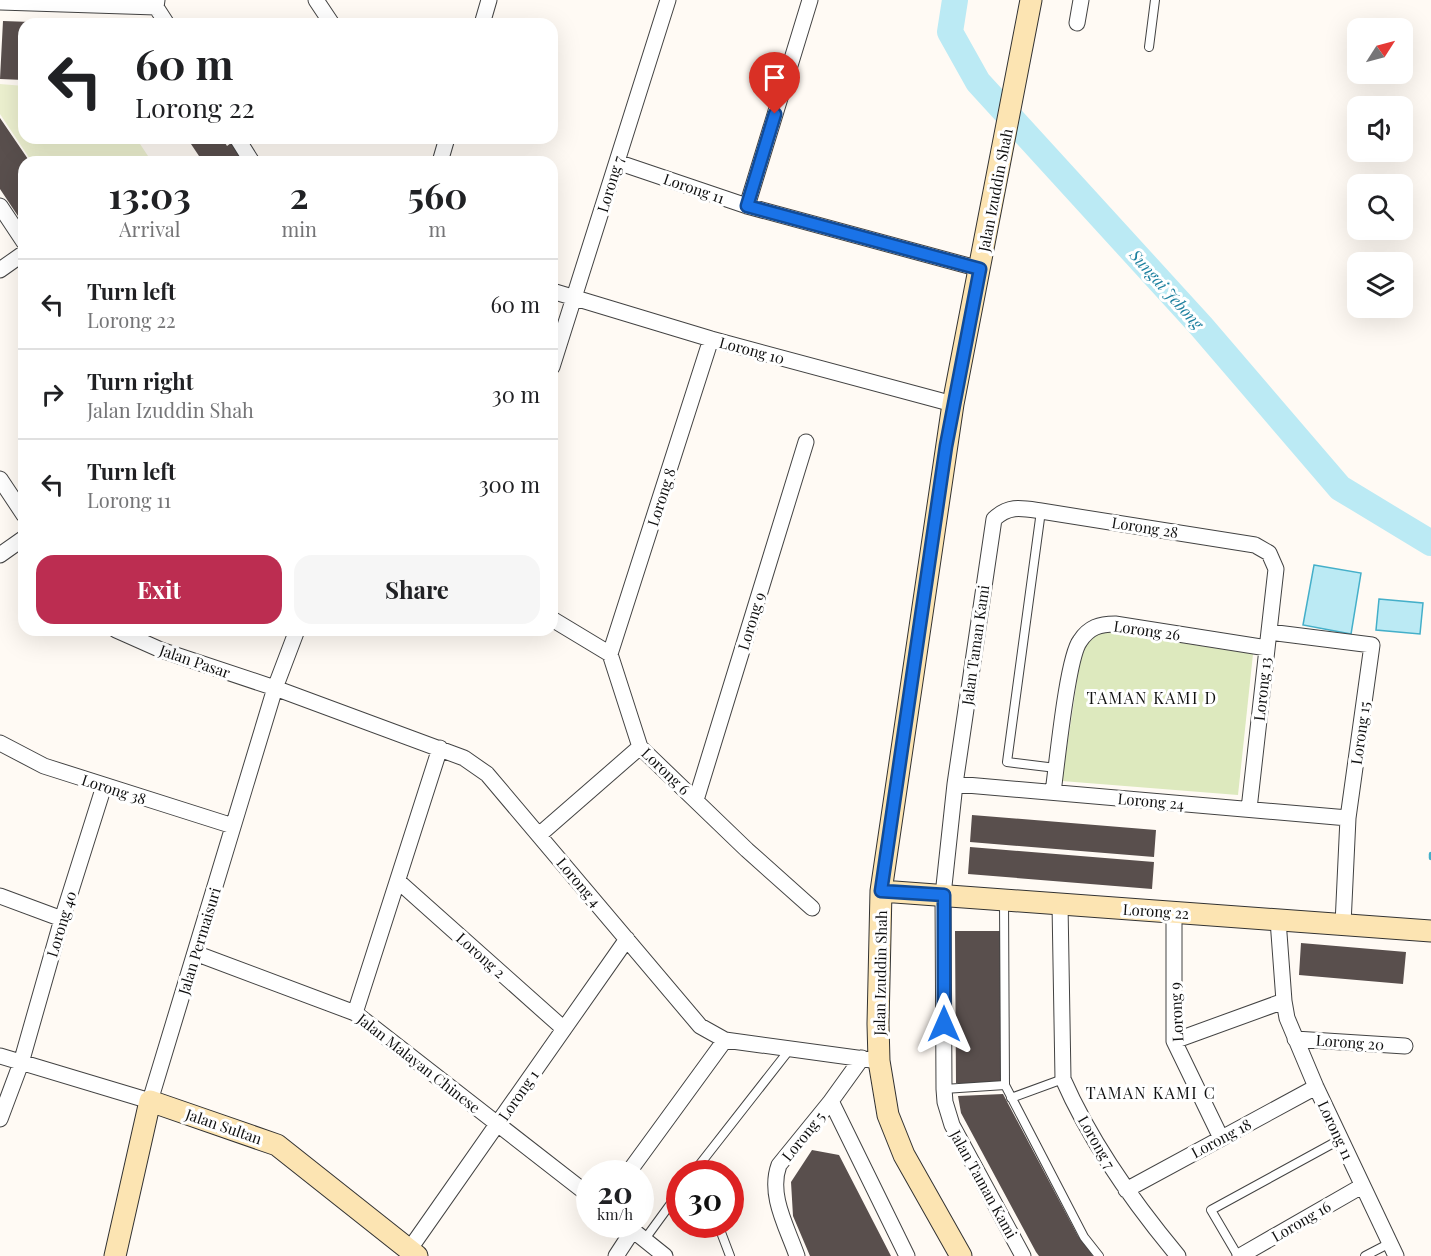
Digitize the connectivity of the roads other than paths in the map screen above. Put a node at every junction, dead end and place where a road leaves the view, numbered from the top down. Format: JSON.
{"nodes":[{"id":1,"x":316,"y":0,"type":"edge"},
{"id":2,"x":489,"y":0,"type":"edge"},
{"id":3,"x":668,"y":0,"type":"edge"},
{"id":4,"x":810,"y":0,"type":"edge"},
{"id":5,"x":1031,"y":0,"type":"edge"},
{"id":6,"x":1081,"y":0,"type":"edge"},
{"id":7,"x":1155,"y":0,"type":"edge"},
{"id":8,"x":0,"y":2,"type":"edge"},
{"id":9,"x":157,"y":3,"type":"edge"},
{"id":10,"x":164,"y":18,"type":"edge"},
{"id":11,"x":328,"y":18,"type":"edge"},
{"id":12,"x":484,"y":18,"type":"edge"},
{"id":13,"x":1077,"y":23,"type":"dead end"},
{"id":14,"x":1149,"y":47,"type":"dead end"},
{"id":15,"x":617,"y":162,"type":"junction"},
{"id":16,"x":0,"y":206,"type":"edge"},
{"id":17,"x":747,"y":206,"type":"junction"},
{"id":18,"x":18,"y":233,"type":"edge"},
{"id":19,"x":18,"y":257,"type":"edge"},
{"id":20,"x":980,"y":269,"type":"junction"},
{"id":21,"x":0,"y":270,"type":"edge"},
{"id":22,"x":558,"y":293,"type":"edge"},
{"id":23,"x":576,"y":299,"type":"junction"},
{"id":24,"x":711,"y":339,"type":"junction"},
{"id":25,"x":558,"y":350,"type":"edge"},
{"id":26,"x":953,"y":404,"type":"junction"},
{"id":27,"x":806,"y":442,"type":"dead end"},
{"id":28,"x":0,"y":479,"type":"edge"},
{"id":29,"x":18,"y":506,"type":"edge"},
{"id":30,"x":1003,"y":511,"type":"joint"},
{"id":31,"x":1041,"y":511,"type":"junction"},
{"id":32,"x":18,"y":542,"type":"edge"},
{"id":33,"x":0,"y":555,"type":"edge"},
{"id":34,"x":1276,"y":569,"type":"joint"},
{"id":35,"x":558,"y":623,"type":"edge"},
{"id":36,"x":295,"y":636,"type":"edge"},
{"id":37,"x":149,"y":637,"type":"edge"},
{"id":38,"x":1268,"y":640,"type":"junction"},
{"id":39,"x":610,"y":654,"type":"junction"},
{"id":40,"x":275,"y":688,"type":"junction"},
{"id":41,"x":0,"y":743,"type":"edge"},
{"id":42,"x":640,"y":747,"type":"junction"},
{"id":43,"x":440,"y":748,"type":"junction"},
{"id":44,"x":1056,"y":768,"type":"junction"},
{"id":45,"x":955,"y":784,"type":"junction"},
{"id":46,"x":104,"y":786,"type":"junction"},
{"id":47,"x":1053,"y":792,"type":"junction"},
{"id":48,"x":696,"y":800,"type":"junction"},
{"id":49,"x":1249,"y":809,"type":"junction"},
{"id":50,"x":1348,"y":818,"type":"junction"},
{"id":51,"x":233,"y":826,"type":"junction"},
{"id":52,"x":539,"y":835,"type":"junction"},
{"id":53,"x":398,"y":881,"type":"junction"},
{"id":54,"x":881,"y":891,"type":"junction"},
{"id":55,"x":925,"y":894,"type":"junction"},
{"id":56,"x":0,"y":896,"type":"edge"},
{"id":57,"x":1004,"y":900,"type":"junction"},
{"id":58,"x":1060,"y":904,"type":"junction"},
{"id":59,"x":812,"y":908,"type":"dead end"},
{"id":60,"x":1173,"y":912,"type":"junction"},
{"id":61,"x":62,"y":919,"type":"junction"},
{"id":62,"x":1278,"y":920,"type":"junction"},
{"id":63,"x":1343,"y":924,"type":"junction"},
{"id":64,"x":1423,"y":930,"type":"edge"},
{"id":65,"x":627,"y":939,"type":"junction"},
{"id":66,"x":195,"y":953,"type":"junction"},
{"id":67,"x":1284,"y":1002,"type":"junction"},
{"id":68,"x":355,"y":1013,"type":"junction"},
{"id":69,"x":564,"y":1029,"type":"junction"},
{"id":70,"x":1294,"y":1039,"type":"junction"},
{"id":71,"x":725,"y":1040,"type":"junction"},
{"id":72,"x":1174,"y":1041,"type":"junction"},
{"id":73,"x":1405,"y":1046,"type":"dead end"},
{"id":74,"x":790,"y":1049,"type":"junction"},
{"id":75,"x":0,"y":1056,"type":"edge"},
{"id":76,"x":870,"y":1060,"type":"junction"},
{"id":77,"x":21,"y":1063,"type":"junction"},
{"id":78,"x":1063,"y":1079,"type":"junction"},
{"id":79,"x":1005,"y":1085,"type":"junction"},
{"id":80,"x":1317,"y":1087,"type":"junction"},
{"id":81,"x":944,"y":1089,"type":"junction"},
{"id":82,"x":1011,"y":1098,"type":"junction"},
{"id":83,"x":150,"y":1101,"type":"junction"},
{"id":84,"x":831,"y":1101,"type":"junction"},
{"id":85,"x":0,"y":1119,"type":"edge"},
{"id":86,"x":498,"y":1124,"type":"junction"},
{"id":87,"x":1221,"y":1138,"type":"junction"},
{"id":88,"x":1341,"y":1139,"type":"junction"},
{"id":89,"x":637,"y":1160,"type":"edge"},
{"id":90,"x":703,"y":1160,"type":"edge"},
{"id":91,"x":576,"y":1185,"type":"edge"},
{"id":92,"x":1362,"y":1186,"type":"junction"},
{"id":93,"x":1126,"y":1190,"type":"junction"},
{"id":94,"x":666,"y":1203,"type":"edge"},
{"id":95,"x":654,"y":1214,"type":"edge"},
{"id":96,"x":629,"y":1238,"type":"edge"},
{"id":97,"x":643,"y":1238,"type":"edge"},
{"id":98,"x":723,"y":1238,"type":"edge"},
{"id":99,"x":1393,"y":1249,"type":"edge"},
{"id":100,"x":413,"y":1253,"type":"edge"},
{"id":101,"x":115,"y":1256,"type":"edge"},
{"id":102,"x":616,"y":1256,"type":"edge"},
{"id":103,"x":665,"y":1256,"type":"edge"},
{"id":104,"x":730,"y":1256,"type":"edge"},
{"id":105,"x":798,"y":1256,"type":"edge"},
{"id":106,"x":907,"y":1256,"type":"edge"},
{"id":107,"x":961,"y":1256,"type":"edge"},
{"id":108,"x":1023,"y":1256,"type":"edge"},
{"id":109,"x":1099,"y":1256,"type":"edge"},
{"id":110,"x":1178,"y":1256,"type":"edge"},
{"id":111,"x":1239,"y":1256,"type":"edge"},
{"id":112,"x":1365,"y":1256,"type":"edge"}],
"edges":[{"from":1,"to":11,"type":"street"},
{"from":2,"to":12,"type":"street"},
{"from":3,"to":15,"type":"street","name":"Lorong 7"},
{"from":4,"to":17,"type":"street"},
{"from":5,"to":20,"type":"main road","name":"Jalan Izuddin Shah"},
{"from":6,"to":13,"type":"street"},
{"from":7,"to":14,"type":"lane"},
{"from":8,"to":9,"type":"street"},
{"from":9,"to":10,"type":"street"},
{"from":15,"to":17,"type":"street","name":"Lorong 11"},
{"from":15,"to":23,"type":"street","name":"Lorong 7"},
{"from":16,"to":18,"type":"street"},
{"from":17,"to":20,"type":"street","name":"Lorong 11"},
{"from":19,"to":21,"type":"street"},
{"from":20,"to":26,"type":"main road","name":"Jalan Izuddin Shah"},
{"from":22,"to":23,"type":"street","name":"Lorong 10"},
{"from":23,"to":24,"type":"street","name":"Lorong 10"},
{"from":23,"to":25,"type":"street","name":"Lorong 7"},
{"from":24,"to":26,"type":"street","name":"Lorong 10"},
{"from":24,"to":39,"type":"street","name":"Lorong 8"},
{"from":26,"to":54,"type":"main road","name":"Jalan Izuddin Shah"},
{"from":27,"to":48,"type":"street","name":"Lorong 9"},
{"from":28,"to":29,"type":"street"},
{"from":30,"to":31,"type":"street","name":"Lorong 28"},
{"from":30,"to":45,"type":"street","name":"Jalan Taman Kami"},
{"from":31,"to":34,"type":"street","name":"Lorong 28"},
{"from":31,"to":44,"type":"lane"},
{"from":32,"to":33,"type":"street"},
{"from":34,"to":38,"type":"street","name":"Lorong 13"},
{"from":35,"to":39,"type":"street"},
{"from":36,"to":40,"type":"street","name":"Jalan Permaisuri"},
{"from":37,"to":40,"type":"street","name":"Jalan Pasar"},
{"from":38,"to":44,"type":"street","name":"Lorong 26"},
{"from":38,"to":49,"type":"street","name":"Lorong 13"},
{"from":38,"to":50,"type":"street","name":"Lorong 15"},
{"from":39,"to":42,"type":"street","name":"Lorong 6"},
{"from":40,"to":43,"type":"street","name":"Lorong 4"},
{"from":40,"to":51,"type":"street","name":"Jalan Permaisuri"},
{"from":41,"to":46,"type":"street","name":"Lorong 38"},
{"from":42,"to":48,"type":"street","name":"Lorong 6"},
{"from":42,"to":52,"type":"street"},
{"from":43,"to":52,"type":"street","name":"Lorong 4"},
{"from":43,"to":53,"type":"street"},
{"from":44,"to":47,"type":"street","name":"Lorong 26"},
{"from":45,"to":47,"type":"street","name":"Lorong 24"},
{"from":45,"to":55,"type":"street"},
{"from":46,"to":51,"type":"street","name":"Lorong 38"},
{"from":46,"to":61,"type":"street","name":"Lorong 40"},
{"from":47,"to":49,"type":"street","name":"Lorong 24"},
{"from":48,"to":59,"type":"street","name":"Lorong 6"},
{"from":49,"to":50,"type":"street","name":"Lorong 24"},
{"from":50,"to":63,"type":"street","name":"Lorong 15"},
{"from":51,"to":66,"type":"street","name":"Jalan Permaisuri"},
{"from":52,"to":65,"type":"street","name":"Lorong 4"},
{"from":53,"to":68,"type":"street"},
{"from":53,"to":69,"type":"street","name":"Lorong 2"},
{"from":54,"to":55,"type":"main road","name":"Lorong 22"},
{"from":54,"to":76,"type":"main road","name":"Jalan Izuddin Shah"},
{"from":55,"to":57,"type":"main road","name":"Lorong 22"},
{"from":55,"to":81,"type":"street","name":"Jalan Taman Kami"},
{"from":56,"to":61,"type":"street"},
{"from":57,"to":58,"type":"main road","name":"Lorong 22"},
{"from":57,"to":79,"type":"lane"},
{"from":58,"to":60,"type":"main road","name":"Lorong 22"},
{"from":58,"to":78,"type":"street","name":"Lorong 7"},
{"from":60,"to":62,"type":"main road","name":"Lorong 22"},
{"from":60,"to":72,"type":"street","name":"Lorong 9"},
{"from":61,"to":77,"type":"street","name":"Lorong 40"},
{"from":62,"to":63,"type":"main road","name":"Lorong 22"},
{"from":62,"to":67,"type":"street","name":"Lorong 11"},
{"from":63,"to":64,"type":"main road","name":"Lorong 22"},
{"from":65,"to":69,"type":"street","name":"Lorong 1"},
{"from":65,"to":71,"type":"street","name":"Lorong 4"},
{"from":66,"to":68,"type":"street","name":"Jalan Malayan Chinese"},
{"from":66,"to":83,"type":"street","name":"Jalan Permaisuri"},
{"from":67,"to":70,"type":"street","name":"Lorong 11"},
{"from":67,"to":72,"type":"street"},
{"from":68,"to":86,"type":"street","name":"Jalan Malayan Chinese"},
{"from":69,"to":86,"type":"street","name":"Lorong 1"},
{"from":70,"to":73,"type":"street","name":"Lorong 20"},
{"from":70,"to":80,"type":"street","name":"Lorong 11"},
{"from":71,"to":74,"type":"street","name":"Lorong 4"},
{"from":71,"to":89,"type":"street"},
{"from":72,"to":87,"type":"street","name":"Lorong 9"},
{"from":74,"to":76,"type":"street","name":"Lorong 4"},
{"from":74,"to":90,"type":"lane"},
{"from":75,"to":77,"type":"street","name":"Jalan Sultan"},
{"from":76,"to":84,"type":"street","name":"Lorong 5"},
{"from":76,"to":107,"type":"main road","name":"Jalan Izuddin Shah"},
{"from":77,"to":83,"type":"street","name":"Jalan Sultan"},
{"from":77,"to":85,"type":"street","name":"Lorong 40"},
{"from":78,"to":82,"type":"lane"},
{"from":78,"to":93,"type":"street","name":"Lorong 7"},
{"from":79,"to":81,"type":"lane"},
{"from":79,"to":82,"type":"lane"},
{"from":80,"to":87,"type":"street","name":"Lorong 18"},
{"from":80,"to":88,"type":"street","name":"Lorong 11"},
{"from":81,"to":108,"type":"street","name":"Jalan Taman Kami"},
{"from":82,"to":109,"type":"lane"},
{"from":83,"to":100,"type":"main road","name":"Jalan Sultan"},
{"from":83,"to":101,"type":"main road","name":"Jalan Permaisuri"},
{"from":84,"to":105,"type":"street","name":"Lorong 5"},
{"from":84,"to":106,"type":"street"},
{"from":86,"to":91,"type":"street","name":"Jalan Malayan Chinese"},
{"from":86,"to":100,"type":"street","name":"Lorong 1"},
{"from":87,"to":93,"type":"street","name":"Lorong 18"},
{"from":88,"to":92,"type":"street","name":"Lorong 11"},
{"from":88,"to":111,"type":"lane"},
{"from":92,"to":99,"type":"street","name":"Lorong 11"},
{"from":92,"to":111,"type":"street","name":"Lorong 16"},
{"from":93,"to":110,"type":"street","name":"Lorong 7"},
{"from":94,"to":95,"type":"lane"},
{"from":96,"to":102,"type":"street"},
{"from":97,"to":103,"type":"street"},
{"from":98,"to":104,"type":"lane"},
{"from":99,"to":112,"type":"lane"}]}
